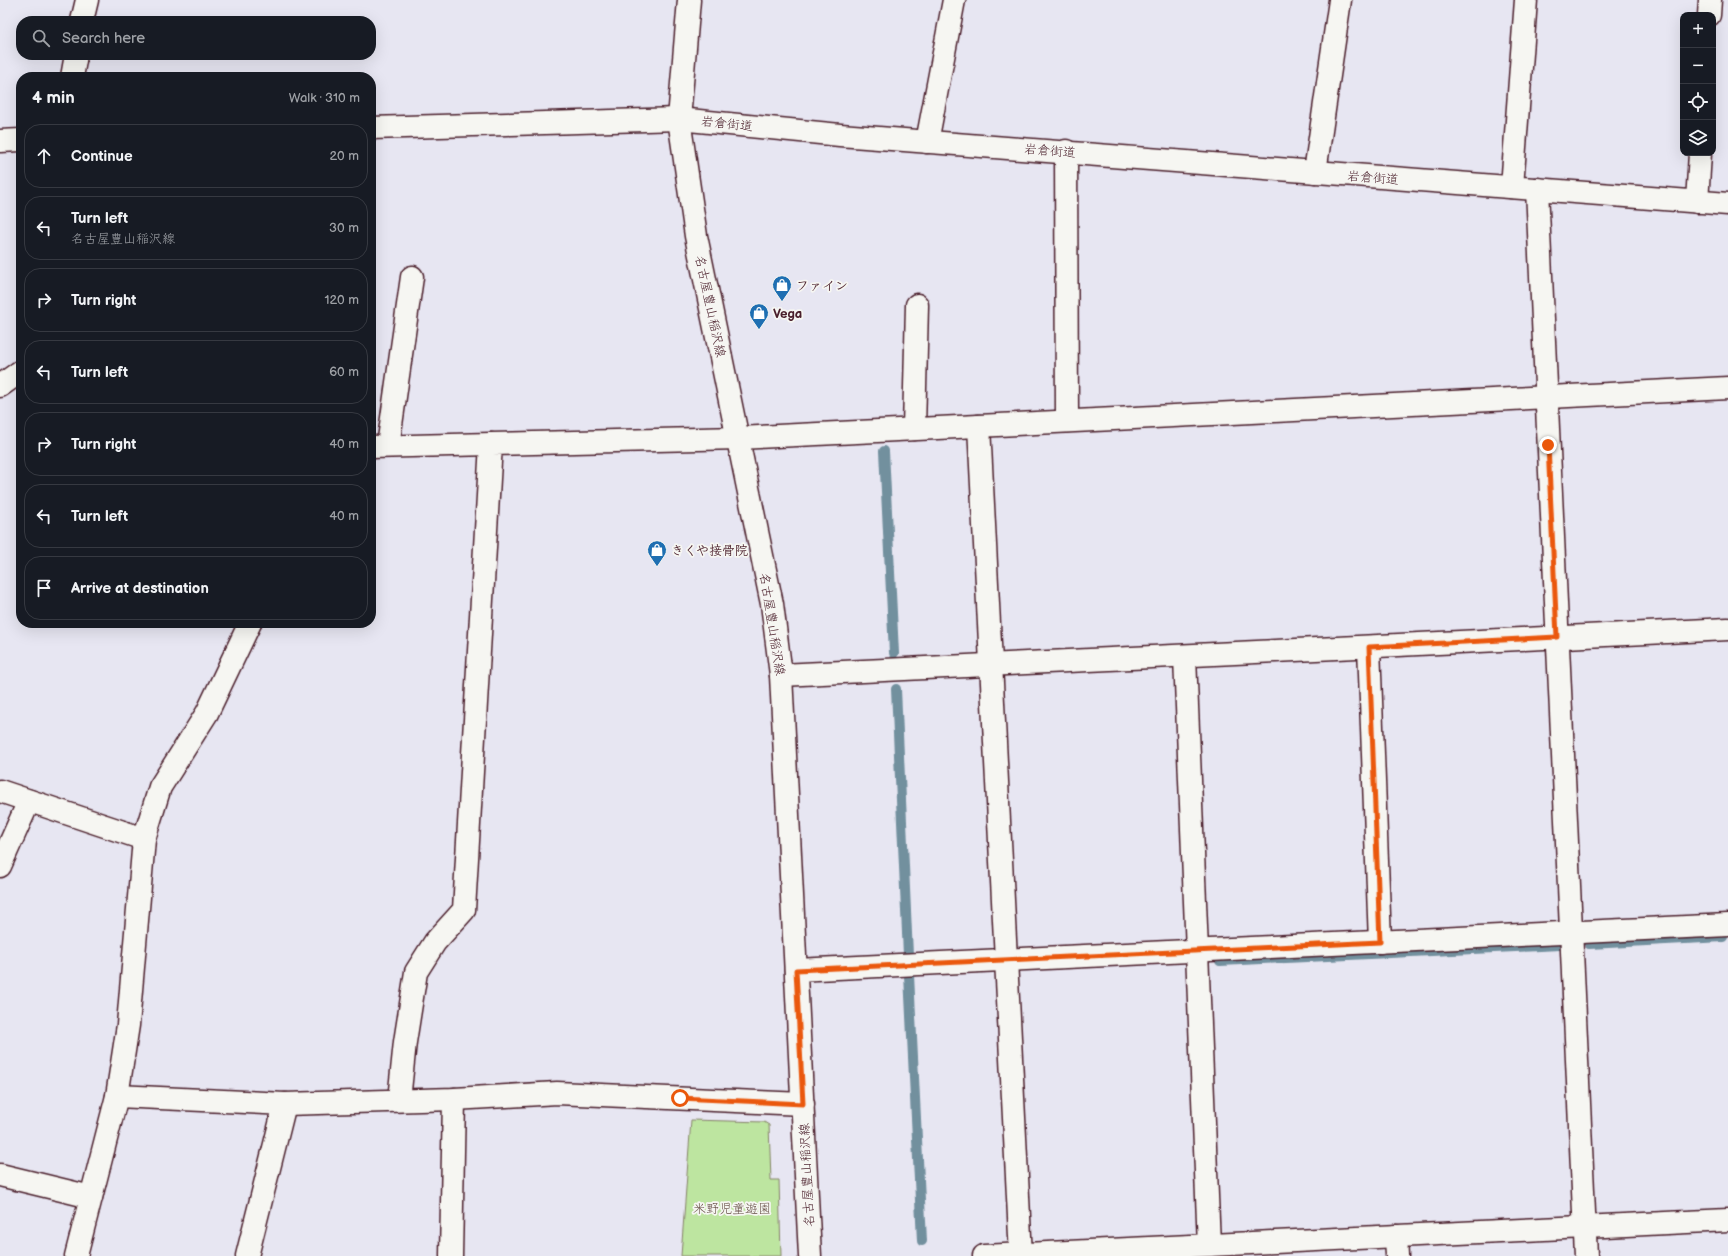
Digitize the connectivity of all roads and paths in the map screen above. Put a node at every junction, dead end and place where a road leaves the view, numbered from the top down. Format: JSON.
{"nodes":[{"id":1,"x":86,"y":0,"type":"edge"},
{"id":2,"x":689,"y":0,"type":"edge"},
{"id":3,"x":954,"y":0,"type":"edge"},
{"id":4,"x":1340,"y":0,"type":"edge"},
{"id":5,"x":1526,"y":0,"type":"edge"},
{"id":6,"x":1710,"y":0,"type":"edge"},
{"id":7,"x":1709,"y":12,"type":"edge"},
{"id":8,"x":83,"y":16,"type":"edge"},
{"id":9,"x":75,"y":60,"type":"edge"},
{"id":10,"x":73,"y":72,"type":"edge"},
{"id":11,"x":679,"y":118,"type":"junction"},
{"id":12,"x":376,"y":128,"type":"edge"},
{"id":13,"x":16,"y":140,"type":"edge"},
{"id":14,"x":0,"y":141,"type":"edge"},
{"id":15,"x":927,"y":142,"type":"junction"},
{"id":16,"x":1066,"y":152,"type":"junction"},
{"id":17,"x":1700,"y":156,"type":"edge"},
{"id":18,"x":1314,"y":172,"type":"junction"},
{"id":19,"x":1512,"y":187,"type":"junction"},
{"id":20,"x":1537,"y":189,"type":"junction"},
{"id":21,"x":1697,"y":202,"type":"junction"},
{"id":22,"x":1728,"y":204,"type":"edge"},
{"id":23,"x":412,"y":277,"type":"dead end"},
{"id":24,"x":917,"y":305,"type":"dead end"},
{"id":25,"x":16,"y":375,"type":"edge"},
{"id":26,"x":0,"y":386,"type":"edge"},
{"id":27,"x":1728,"y":388,"type":"edge"},
{"id":28,"x":1546,"y":397,"type":"junction"},
{"id":29,"x":1066,"y":421,"type":"junction"},
{"id":30,"x":979,"y":426,"type":"junction"},
{"id":31,"x":914,"y":429,"type":"junction"},
{"id":32,"x":739,"y":438,"type":"junction"},
{"id":33,"x":490,"y":444,"type":"junction"},
{"id":34,"x":380,"y":447,"type":"edge"},
{"id":35,"x":248,"y":628,"type":"edge"},
{"id":36,"x":1728,"y":629,"type":"edge"},
{"id":37,"x":1557,"y":637,"type":"junction"},
{"id":38,"x":1369,"y":647,"type":"junction"},
{"id":39,"x":1185,"y":657,"type":"junction"},
{"id":40,"x":990,"y":664,"type":"junction"},
{"id":41,"x":781,"y":675,"type":"junction"},
{"id":42,"x":0,"y":791,"type":"edge"},
{"id":43,"x":29,"y":800,"type":"junction"},
{"id":44,"x":144,"y":839,"type":"junction"},
{"id":45,"x":0,"y":866,"type":"edge"},
{"id":46,"x":1728,"y":925,"type":"edge"},
{"id":47,"x":1571,"y":932,"type":"junction"},
{"id":48,"x":1380,"y":942,"type":"junction"},
{"id":49,"x":1198,"y":951,"type":"junction"},
{"id":50,"x":1005,"y":960,"type":"junction"},
{"id":51,"x":796,"y":970,"type":"junction"},
{"id":52,"x":117,"y":1096,"type":"junction"},
{"id":53,"x":454,"y":1099,"type":"junction"},
{"id":54,"x":399,"y":1100,"type":"junction"},
{"id":55,"x":285,"y":1104,"type":"junction"},
{"id":56,"x":803,"y":1104,"type":"junction"},
{"id":57,"x":0,"y":1175,"type":"edge"},
{"id":58,"x":91,"y":1198,"type":"junction"},
{"id":59,"x":1728,"y":1220,"type":"edge"},
{"id":60,"x":1585,"y":1227,"type":"junction"},
{"id":61,"x":1209,"y":1245,"type":"junction"},
{"id":62,"x":1396,"y":1246,"type":"edge"},
{"id":63,"x":1021,"y":1255,"type":"edge"},
{"id":64,"x":76,"y":1256,"type":"edge"},
{"id":65,"x":247,"y":1256,"type":"edge"},
{"id":66,"x":451,"y":1256,"type":"edge"},
{"id":67,"x":810,"y":1256,"type":"edge"},
{"id":68,"x":984,"y":1256,"type":"edge"},
{"id":69,"x":1586,"y":1256,"type":"edge"}],
"edges":[{"from":1,"to":8,"type":"street"},
{"from":2,"to":11,"type":"street","name":"名古屋豊山稲沢線"},
{"from":3,"to":15,"type":"street"},
{"from":4,"to":18,"type":"street"},
{"from":5,"to":19,"type":"street"},
{"from":6,"to":7,"type":"street"},
{"from":9,"to":10,"type":"street"},
{"from":11,"to":12,"type":"street","name":"岩倉街道"},
{"from":11,"to":15,"type":"street","name":"岩倉街道"},
{"from":11,"to":32,"type":"street","name":"名古屋豊山稲沢線"},
{"from":13,"to":14,"type":"street"},
{"from":15,"to":16,"type":"street","name":"岩倉街道"},
{"from":16,"to":18,"type":"street","name":"岩倉街道"},
{"from":16,"to":29,"type":"street"},
{"from":17,"to":21,"type":"street"},
{"from":18,"to":19,"type":"street","name":"岩倉街道"},
{"from":19,"to":20,"type":"street","name":"岩倉街道"},
{"from":20,"to":21,"type":"street","name":"岩倉街道"},
{"from":20,"to":28,"type":"street"},
{"from":21,"to":22,"type":"street","name":"岩倉街道"},
{"from":23,"to":34,"type":"street"},
{"from":24,"to":31,"type":"street"},
{"from":25,"to":26,"type":"street"},
{"from":27,"to":28,"type":"street"},
{"from":28,"to":29,"type":"street"},
{"from":28,"to":37,"type":"street"},
{"from":29,"to":30,"type":"street"},
{"from":30,"to":31,"type":"street"},
{"from":30,"to":40,"type":"street"},
{"from":31,"to":32,"type":"street"},
{"from":32,"to":33,"type":"street"},
{"from":32,"to":41,"type":"street","name":"名古屋豊山稲沢線"},
{"from":33,"to":34,"type":"street"},
{"from":33,"to":54,"type":"street"},
{"from":35,"to":44,"type":"street"},
{"from":36,"to":37,"type":"street"},
{"from":37,"to":38,"type":"street"},
{"from":37,"to":47,"type":"street"},
{"from":38,"to":39,"type":"street"},
{"from":38,"to":48,"type":"street"},
{"from":39,"to":40,"type":"street"},
{"from":39,"to":49,"type":"street"},
{"from":40,"to":41,"type":"street"},
{"from":40,"to":50,"type":"street"},
{"from":41,"to":51,"type":"street","name":"名古屋豊山稲沢線"},
{"from":42,"to":43,"type":"street"},
{"from":43,"to":44,"type":"street"},
{"from":43,"to":45,"type":"street"},
{"from":44,"to":52,"type":"street"},
{"from":46,"to":47,"type":"street"},
{"from":47,"to":48,"type":"street"},
{"from":47,"to":60,"type":"street"},
{"from":48,"to":49,"type":"street"},
{"from":49,"to":50,"type":"street"},
{"from":49,"to":61,"type":"street"},
{"from":50,"to":51,"type":"street"},
{"from":50,"to":63,"type":"street"},
{"from":51,"to":56,"type":"street","name":"名古屋豊山稲沢線"},
{"from":52,"to":55,"type":"street"},
{"from":52,"to":58,"type":"street"},
{"from":53,"to":54,"type":"street"},
{"from":53,"to":56,"type":"street"},
{"from":53,"to":66,"type":"street"},
{"from":54,"to":55,"type":"street"},
{"from":55,"to":65,"type":"street"},
{"from":56,"to":67,"type":"street","name":"名古屋豊山稲沢線"},
{"from":57,"to":58,"type":"street"},
{"from":58,"to":64,"type":"street"},
{"from":59,"to":60,"type":"street"},
{"from":60,"to":62,"type":"street"},
{"from":60,"to":69,"type":"street"},
{"from":61,"to":62,"type":"street"},
{"from":61,"to":63,"type":"street"},
{"from":63,"to":68,"type":"street"}]}
